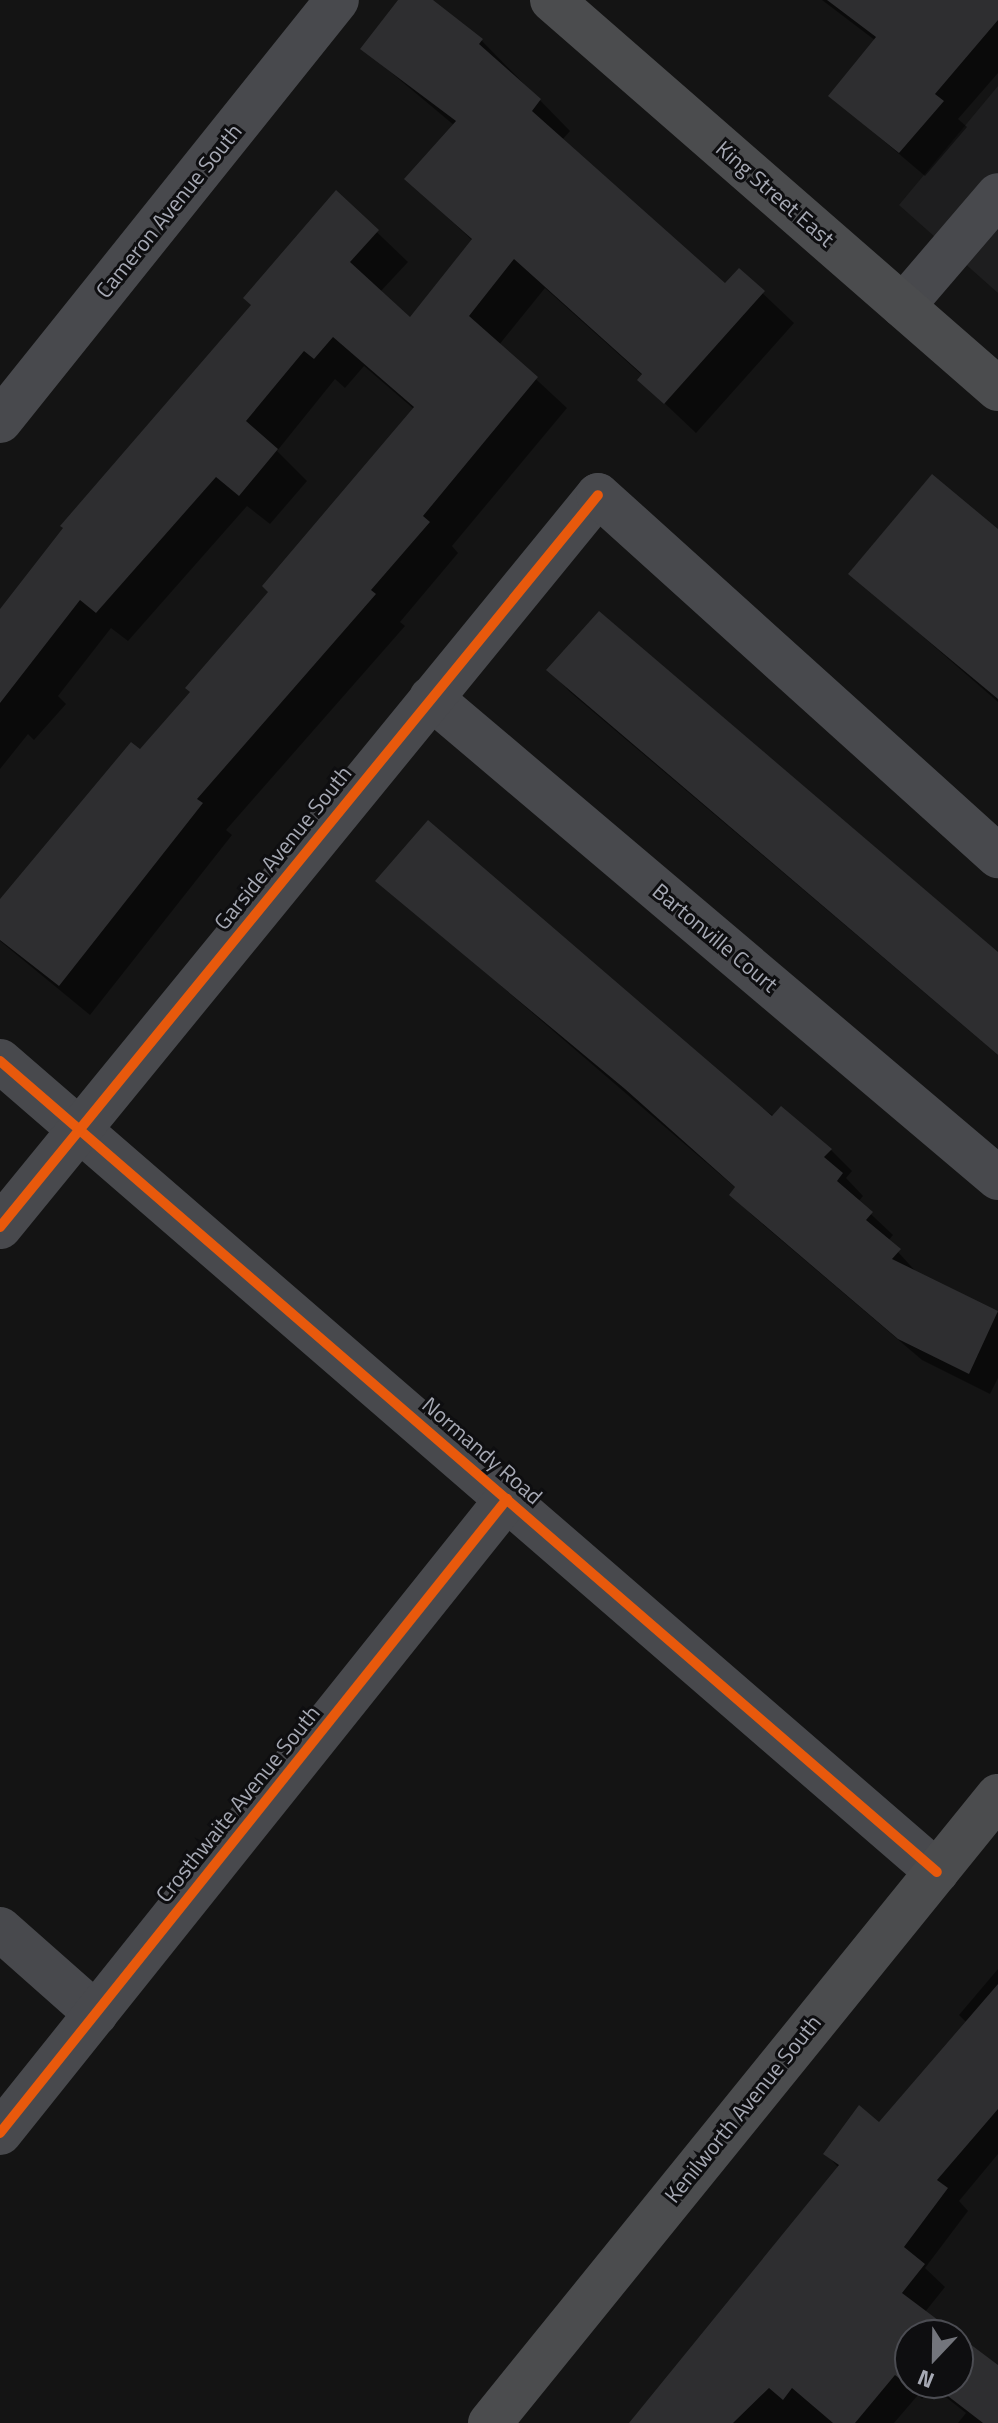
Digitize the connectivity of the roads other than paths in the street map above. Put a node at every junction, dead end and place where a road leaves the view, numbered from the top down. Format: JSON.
{"nodes":[{"id":1,"x":337,"y":0,"type":"edge"},
{"id":2,"x":552,"y":0,"type":"edge"},
{"id":3,"x":998,"y":195,"type":"edge"},
{"id":4,"x":903,"y":306,"type":"junction"},
{"id":5,"x":998,"y":389,"type":"edge"},
{"id":6,"x":0,"y":421,"type":"edge"},
{"id":7,"x":431,"y":698,"type":"junction"},
{"id":8,"x":998,"y":856,"type":"edge"},
{"id":9,"x":0,"y":1061,"type":"edge"},
{"id":10,"x":80,"y":1129,"type":"junction"},
{"id":11,"x":998,"y":1178,"type":"edge"},
{"id":12,"x":0,"y":1227,"type":"edge"},
{"id":13,"x":507,"y":1499,"type":"junction"},
{"id":14,"x":998,"y":1796,"type":"edge"},
{"id":15,"x":937,"y":1872,"type":"junction"},
{"id":16,"x":0,"y":1929,"type":"edge"},
{"id":17,"x":96,"y":2014,"type":"junction"},
{"id":18,"x":0,"y":2133,"type":"edge"},
{"id":19,"x":490,"y":2423,"type":"edge"}],
"edges":[{"from":1,"to":6,"type":"street","name":"Cameron Avenue South"},
{"from":2,"to":4,"type":"main road","name":"King Street East"},
{"from":3,"to":4,"type":"street"},
{"from":4,"to":5,"type":"main road","name":"King Street East"},
{"from":7,"to":8,"type":"street","name":"Garside Avenue South"},
{"from":7,"to":10,"type":"street","name":"Garside Avenue South"},
{"from":7,"to":11,"type":"street","name":"Bartonville Court"},
{"from":9,"to":10,"type":"street","name":"Normandy Road"},
{"from":10,"to":12,"type":"street","name":"Garside Avenue South"},
{"from":10,"to":13,"type":"street","name":"Normandy Road"},
{"from":13,"to":15,"type":"street","name":"Normandy Road"},
{"from":13,"to":17,"type":"street","name":"Crosthwaite Avenue South"},
{"from":14,"to":15,"type":"main road","name":"Kenilworth Avenue South"},
{"from":15,"to":19,"type":"main road","name":"Kenilworth Avenue South"},
{"from":16,"to":17,"type":"street"},
{"from":17,"to":18,"type":"street","name":"Crosthwaite Avenue South"}]}
